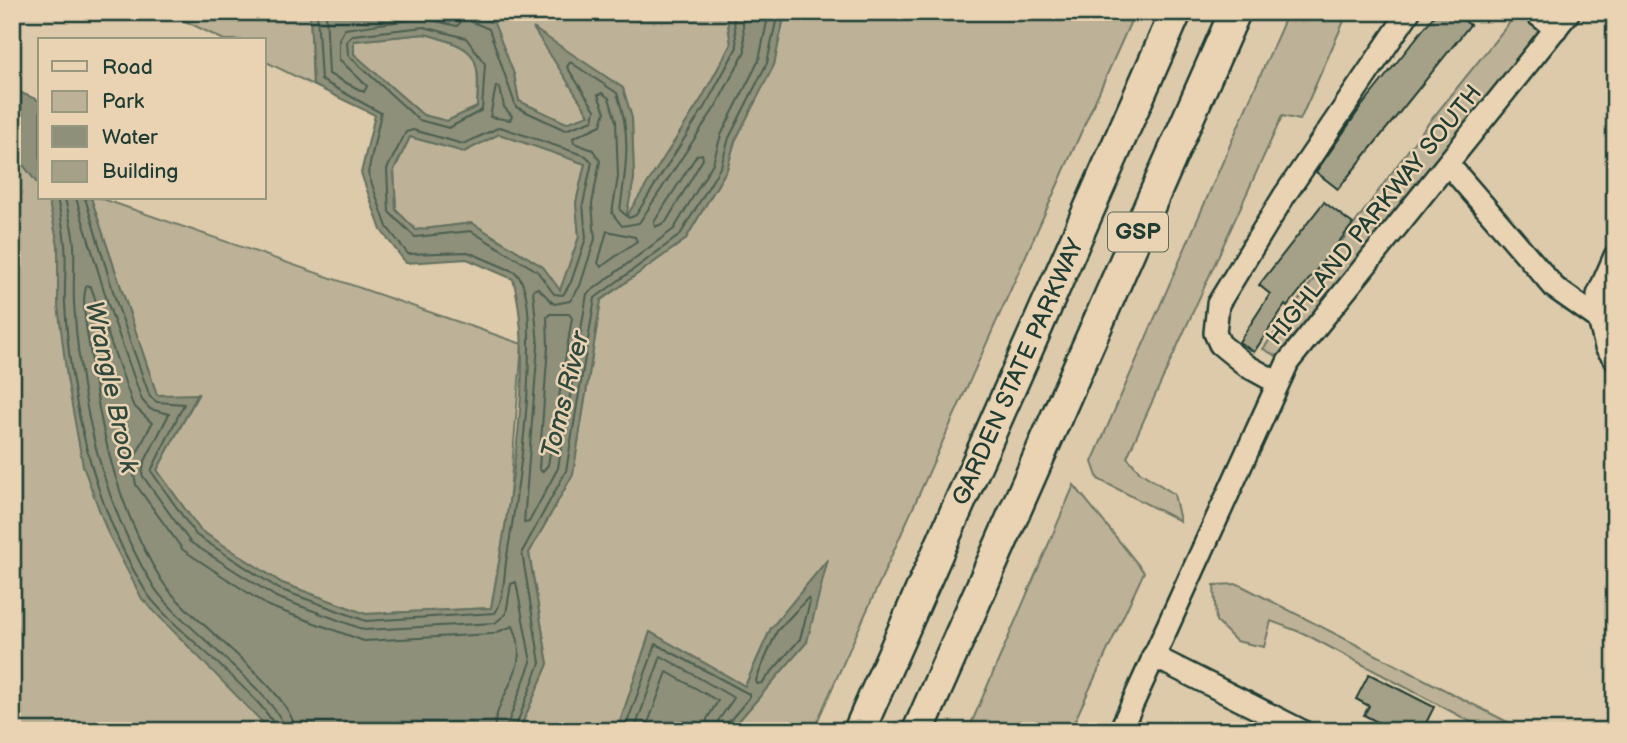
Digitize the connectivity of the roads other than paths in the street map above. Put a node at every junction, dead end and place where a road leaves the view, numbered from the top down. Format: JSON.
{"nodes":[{"id":1,"x":1176,"y":12,"type":"edge"},
{"id":2,"x":1235,"y":12,"type":"edge"},
{"id":3,"x":1534,"y":12,"type":"edge"},
{"id":4,"x":1408,"y":13,"type":"edge"},
{"id":5,"x":1563,"y":21,"type":"edge"},
{"id":6,"x":1448,"y":164,"type":"junction"},
{"id":7,"x":1615,"y":256,"type":"edge"},
{"id":8,"x":1599,"y":319,"type":"junction"},
{"id":9,"x":1615,"y":359,"type":"edge"},
{"id":10,"x":1278,"y":383,"type":"junction"},
{"id":11,"x":1153,"y":656,"type":"junction"},
{"id":12,"x":859,"y":731,"type":"edge"},
{"id":13,"x":918,"y":731,"type":"edge"},
{"id":14,"x":1121,"y":731,"type":"edge"},
{"id":15,"x":1302,"y":731,"type":"edge"}],
"edges":[{"from":1,"to":12,"type":"highway","name":"GARDEN STATE PARKWAY","number":"GSP"},
{"from":2,"to":13,"type":"highway","number":"GSP"},
{"from":3,"to":5,"type":"street"},
{"from":4,"to":10,"type":"street"},
{"from":5,"to":6,"type":"street","name":"HIGHLAND PARKWAY SOUTH"},
{"from":6,"to":8,"type":"street"},
{"from":6,"to":10,"type":"street","name":"HIGHLAND PARKWAY SOUTH"},
{"from":7,"to":8,"type":"street"},
{"from":8,"to":9,"type":"street"},
{"from":10,"to":11,"type":"street","name":"HIGHLAND PARKWAY SOUTH"},
{"from":11,"to":14,"type":"street","name":"HIGHLAND PARKWAY SOUTH"},
{"from":11,"to":15,"type":"street"}]}
